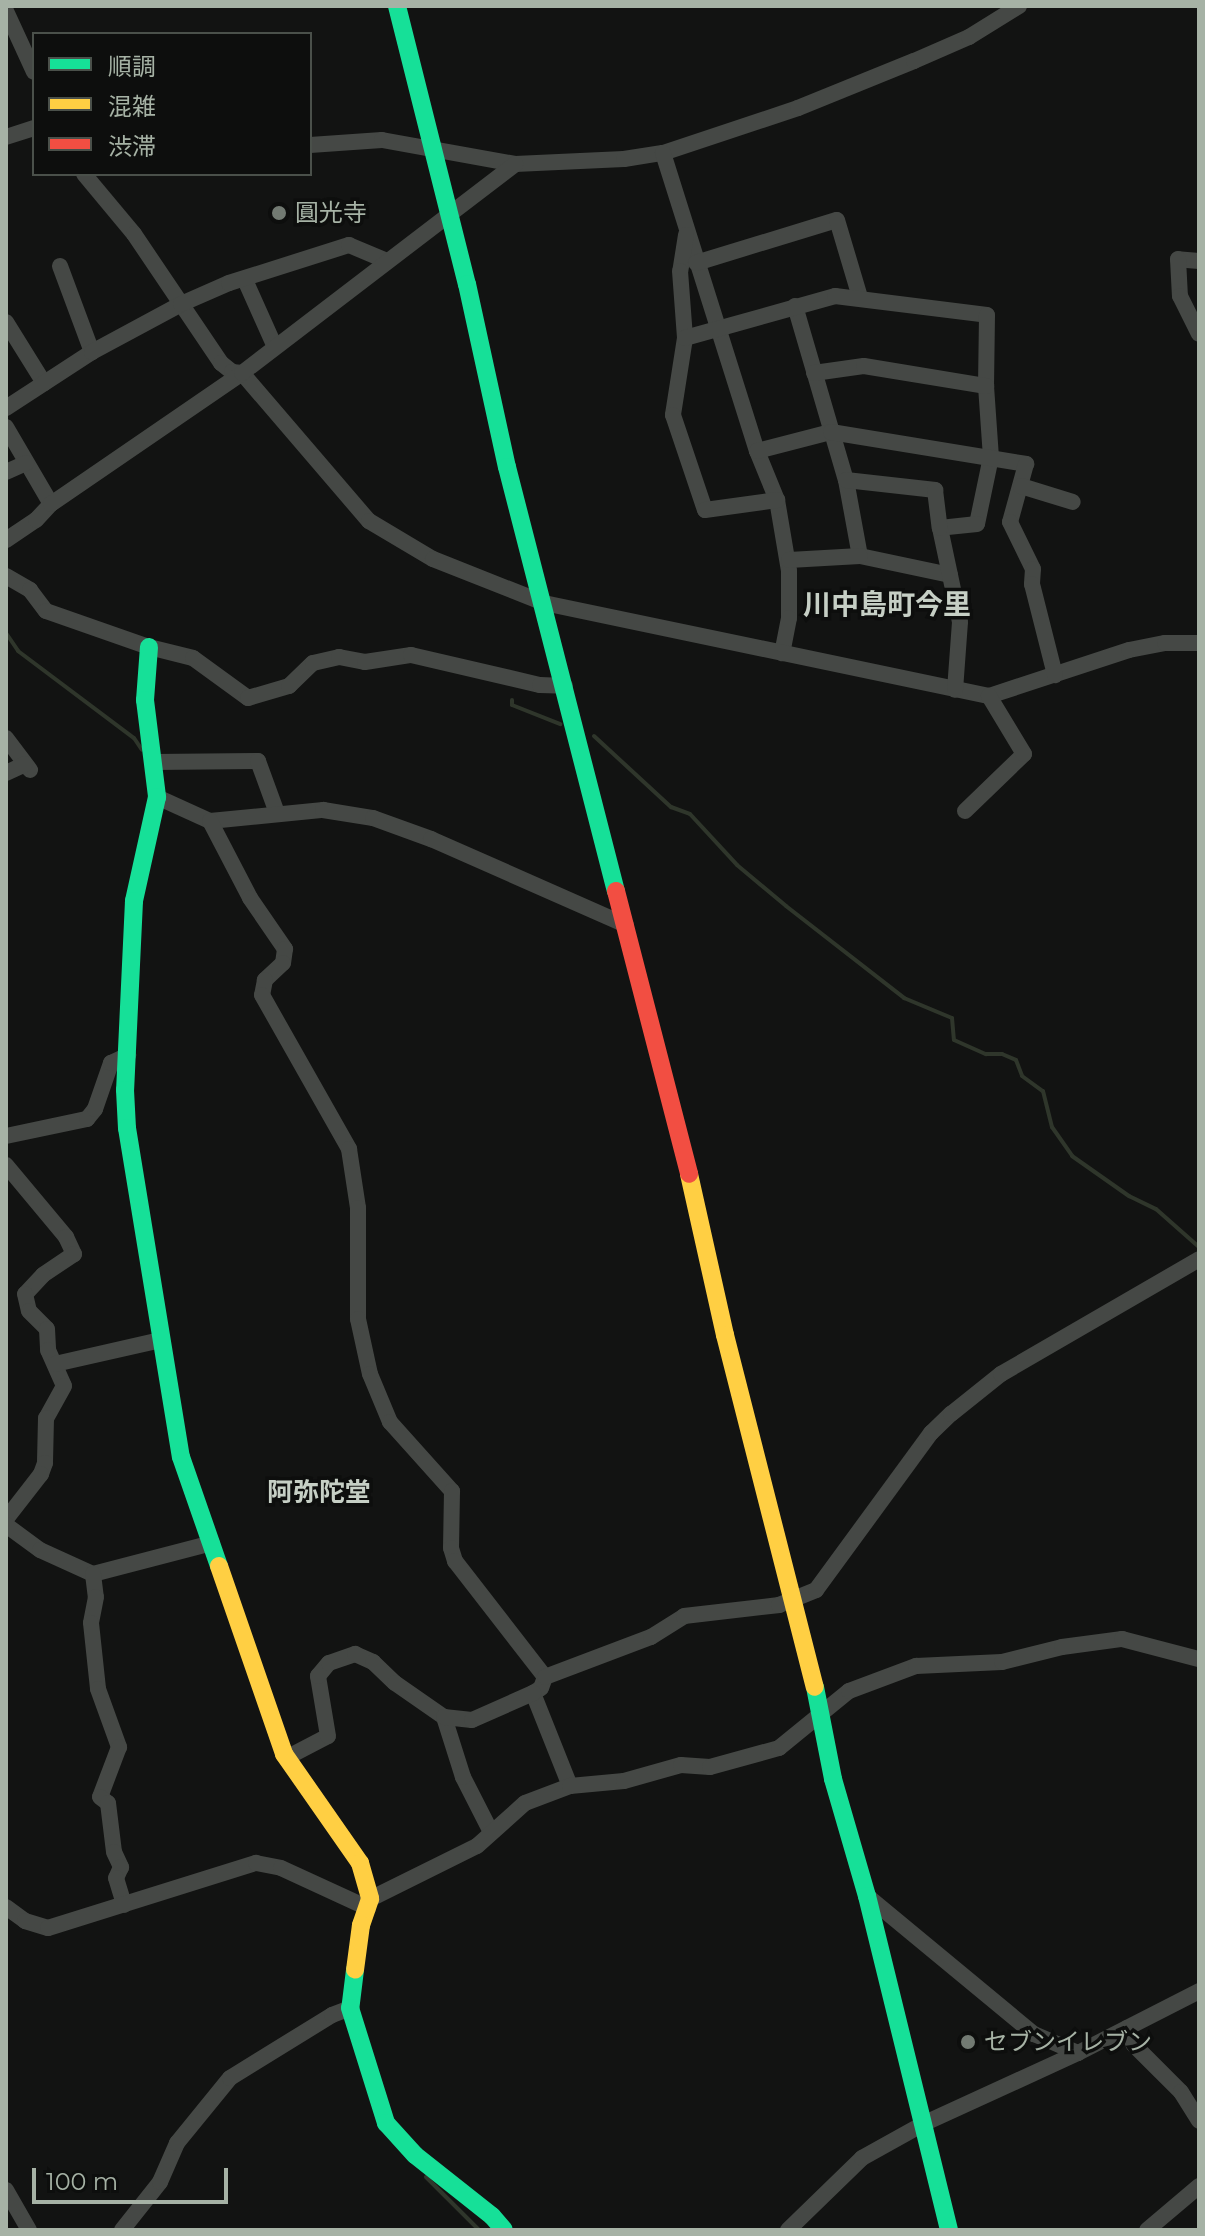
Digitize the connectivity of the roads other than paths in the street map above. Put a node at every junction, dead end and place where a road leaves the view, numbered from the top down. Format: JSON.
{"nodes":[{"id":1,"x":397,"y":6,"type":"edge"},
{"id":2,"x":1019,"y":6,"type":"edge"},
{"id":3,"x":6,"y":11,"type":"edge"},
{"id":4,"x":32,"y":68,"type":"edge"},
{"id":5,"x":32,"y":129,"type":"edge"},
{"id":6,"x":6,"y":137,"type":"edge"},
{"id":7,"x":312,"y":145,"type":"edge"},
{"id":8,"x":434,"y":146,"type":"junction"},
{"id":9,"x":663,"y":153,"type":"junction"},
{"id":10,"x":515,"y":164,"type":"junction"},
{"id":11,"x":86,"y":176,"type":"edge"},
{"id":12,"x":450,"y":215,"type":"junction"},
{"id":13,"x":687,"y":230,"type":"junction"},
{"id":14,"x":385,"y":260,"type":"junction"},
{"id":15,"x":1199,"y":261,"type":"edge"},
{"id":16,"x":696,"y":263,"type":"junction"},
{"id":17,"x":60,"y":266,"type":"dead end"},
{"id":18,"x":245,"y":280,"type":"junction"},
{"id":19,"x":860,"y":297,"type":"junction"},
{"id":20,"x":181,"y":304,"type":"junction"},
{"id":21,"x":795,"y":306,"type":"junction"},
{"id":22,"x":6,"y":322,"type":"edge"},
{"id":23,"x":717,"y":326,"type":"junction"},
{"id":24,"x":1199,"y":334,"type":"edge"},
{"id":25,"x":685,"y":338,"type":"junction"},
{"id":26,"x":275,"y":347,"type":"junction"},
{"id":27,"x":92,"y":352,"type":"junction"},
{"id":28,"x":242,"y":373,"type":"junction"},
{"id":29,"x":814,"y":373,"type":"junction"},
{"id":30,"x":44,"y":383,"type":"junction"},
{"id":31,"x":986,"y":386,"type":"junction"},
{"id":32,"x":6,"y":408,"type":"edge"},
{"id":33,"x":6,"y":427,"type":"edge"},
{"id":34,"x":831,"y":432,"type":"junction"},
{"id":35,"x":757,"y":451,"type":"junction"},
{"id":36,"x":991,"y":457,"type":"junction"},
{"id":37,"x":26,"y":463,"type":"junction"},
{"id":38,"x":6,"y":472,"type":"edge"},
{"id":39,"x":846,"y":480,"type":"junction"},
{"id":40,"x":1021,"y":486,"type":"junction"},
{"id":41,"x":777,"y":500,"type":"junction"},
{"id":42,"x":1073,"y":502,"type":"dead end"},
{"id":43,"x":51,"y":504,"type":"junction"},
{"id":44,"x":940,"y":528,"type":"junction"},
{"id":45,"x":6,"y":540,"type":"edge"},
{"id":46,"x":860,"y":556,"type":"junction"},
{"id":47,"x":789,"y":560,"type":"junction"},
{"id":48,"x":950,"y":575,"type":"junction"},
{"id":49,"x":6,"y":576,"type":"edge"},
{"id":50,"x":544,"y":603,"type":"junction"},
{"id":51,"x":1199,"y":643,"type":"edge"},
{"id":52,"x":149,"y":647,"type":"junction"},
{"id":53,"x":782,"y":653,"type":"junction"},
{"id":54,"x":1055,"y":675,"type":"junction"},
{"id":55,"x":565,"y":686,"type":"junction"},
{"id":56,"x":955,"y":690,"type":"junction"},
{"id":57,"x":989,"y":696,"type":"junction"},
{"id":58,"x":6,"y":738,"type":"edge"},
{"id":59,"x":154,"y":762,"type":"junction"},
{"id":60,"x":6,"y":773,"type":"edge"},
{"id":61,"x":157,"y":797,"type":"junction"},
{"id":62,"x":965,"y":811,"type":"dead end"},
{"id":63,"x":277,"y":813,"type":"junction"},
{"id":64,"x":210,"y":821,"type":"junction"},
{"id":65,"x":626,"y":925,"type":"junction"},
{"id":66,"x":128,"y":1055,"type":"junction"},
{"id":67,"x":6,"y":1136,"type":"edge"},
{"id":68,"x":6,"y":1165,"type":"edge"},
{"id":69,"x":1199,"y":1259,"type":"edge"},
{"id":70,"x":161,"y":1340,"type":"junction"},
{"id":71,"x":55,"y":1364,"type":"junction"},
{"id":72,"x":6,"y":1522,"type":"edge"},
{"id":73,"x":212,"y":1543,"type":"junction"},
{"id":74,"x":93,"y":1574,"type":"junction"},
{"id":75,"x":793,"y":1601,"type":"junction"},
{"id":76,"x":1199,"y":1659,"type":"edge"},
{"id":77,"x":545,"y":1677,"type":"junction"},
{"id":78,"x":533,"y":1693,"type":"junction"},
{"id":79,"x":821,"y":1711,"type":"junction"},
{"id":80,"x":444,"y":1717,"type":"junction"},
{"id":81,"x":286,"y":1758,"type":"junction"},
{"id":82,"x":570,"y":1786,"type":"junction"},
{"id":83,"x":491,"y":1832,"type":"junction"},
{"id":84,"x":867,"y":1896,"type":"junction"},
{"id":85,"x":369,"y":1904,"type":"junction"},
{"id":86,"x":124,"y":1905,"type":"junction"},
{"id":87,"x":6,"y":1907,"type":"edge"},
{"id":88,"x":1199,"y":1991,"type":"edge"},
{"id":89,"x":350,"y":2008,"type":"junction"},
{"id":90,"x":1127,"y":2028,"type":"junction"},
{"id":91,"x":1078,"y":2053,"type":"junction"},
{"id":92,"x":1199,"y":2121,"type":"edge"},
{"id":93,"x":925,"y":2123,"type":"junction"},
{"id":94,"x":1199,"y":2186,"type":"edge"},
{"id":95,"x":6,"y":2190,"type":"edge"},
{"id":96,"x":29,"y":2230,"type":"edge"},
{"id":97,"x":122,"y":2230,"type":"edge"},
{"id":98,"x":504,"y":2230,"type":"edge"},
{"id":99,"x":788,"y":2230,"type":"edge"},
{"id":100,"x":949,"y":2230,"type":"edge"},
{"id":101,"x":1147,"y":2230,"type":"edge"}],
"edges":[{"from":1,"to":8,"type":"street"},
{"from":2,"to":9,"type":"street"},
{"from":3,"to":4,"type":"street"},
{"from":5,"to":6,"type":"street"},
{"from":7,"to":8,"type":"street"},
{"from":8,"to":10,"type":"street"},
{"from":8,"to":12,"type":"street"},
{"from":9,"to":10,"type":"street"},
{"from":9,"to":13,"type":"street"},
{"from":10,"to":12,"type":"street"},
{"from":11,"to":20,"type":"street"},
{"from":12,"to":14,"type":"street"},
{"from":12,"to":50,"type":"street"},
{"from":13,"to":16,"type":"street"},
{"from":13,"to":25,"type":"street"},
{"from":14,"to":18,"type":"street"},
{"from":14,"to":26,"type":"street"},
{"from":15,"to":24,"type":"street"},
{"from":16,"to":19,"type":"street"},
{"from":16,"to":23,"type":"street"},
{"from":17,"to":27,"type":"street"},
{"from":18,"to":20,"type":"street"},
{"from":18,"to":26,"type":"street"},
{"from":19,"to":21,"type":"street"},
{"from":19,"to":31,"type":"street"},
{"from":20,"to":27,"type":"street"},
{"from":20,"to":28,"type":"street"},
{"from":21,"to":23,"type":"street"},
{"from":21,"to":29,"type":"street"},
{"from":22,"to":30,"type":"street"},
{"from":23,"to":25,"type":"street"},
{"from":23,"to":35,"type":"street"},
{"from":25,"to":41,"type":"street"},
{"from":26,"to":28,"type":"street"},
{"from":27,"to":30,"type":"street"},
{"from":28,"to":43,"type":"street"},
{"from":28,"to":50,"type":"street"},
{"from":29,"to":31,"type":"street"},
{"from":29,"to":34,"type":"street"},
{"from":30,"to":32,"type":"street"},
{"from":31,"to":36,"type":"street"},
{"from":33,"to":37,"type":"street"},
{"from":34,"to":35,"type":"street"},
{"from":34,"to":36,"type":"street"},
{"from":34,"to":39,"type":"street"},
{"from":35,"to":41,"type":"street"},
{"from":36,"to":40,"type":"street"},
{"from":36,"to":44,"type":"street"},
{"from":37,"to":38,"type":"street"},
{"from":37,"to":43,"type":"street"},
{"from":39,"to":44,"type":"street"},
{"from":39,"to":46,"type":"street"},
{"from":40,"to":42,"type":"street"},
{"from":40,"to":54,"type":"street"},
{"from":41,"to":47,"type":"street"},
{"from":43,"to":45,"type":"street"},
{"from":44,"to":48,"type":"street"},
{"from":46,"to":47,"type":"street"},
{"from":46,"to":48,"type":"street"},
{"from":47,"to":53,"type":"street"},
{"from":48,"to":56,"type":"street"},
{"from":49,"to":52,"type":"street"},
{"from":50,"to":53,"type":"street"},
{"from":50,"to":55,"type":"street"},
{"from":51,"to":54,"type":"street"},
{"from":52,"to":55,"type":"street"},
{"from":52,"to":59,"type":"street"},
{"from":53,"to":56,"type":"street"},
{"from":54,"to":57,"type":"street"},
{"from":55,"to":65,"type":"street"},
{"from":56,"to":57,"type":"street"},
{"from":57,"to":62,"type":"street"},
{"from":58,"to":60,"type":"street"},
{"from":59,"to":61,"type":"street"},
{"from":59,"to":63,"type":"street"},
{"from":61,"to":64,"type":"street"},
{"from":61,"to":66,"type":"street"},
{"from":63,"to":64,"type":"street"},
{"from":63,"to":65,"type":"street"},
{"from":64,"to":77,"type":"street"},
{"from":65,"to":75,"type":"street"},
{"from":66,"to":67,"type":"street"},
{"from":66,"to":70,"type":"street"},
{"from":68,"to":71,"type":"street"},
{"from":69,"to":75,"type":"street"},
{"from":70,"to":71,"type":"street"},
{"from":70,"to":73,"type":"street"},
{"from":71,"to":72,"type":"street"},
{"from":72,"to":74,"type":"street"},
{"from":73,"to":74,"type":"street"},
{"from":73,"to":81,"type":"street"},
{"from":74,"to":86,"type":"street"},
{"from":75,"to":77,"type":"street"},
{"from":75,"to":79,"type":"street"},
{"from":76,"to":79,"type":"street"},
{"from":77,"to":78,"type":"street"},
{"from":78,"to":80,"type":"street"},
{"from":78,"to":82,"type":"street"},
{"from":79,"to":82,"type":"street"},
{"from":79,"to":84,"type":"street"},
{"from":80,"to":81,"type":"street"},
{"from":80,"to":83,"type":"street"},
{"from":81,"to":85,"type":"street"},
{"from":82,"to":83,"type":"street"},
{"from":83,"to":85,"type":"street"},
{"from":84,"to":91,"type":"street"},
{"from":84,"to":93,"type":"street"},
{"from":85,"to":86,"type":"street"},
{"from":85,"to":89,"type":"street"},
{"from":86,"to":87,"type":"street"},
{"from":88,"to":90,"type":"street"},
{"from":89,"to":97,"type":"street"},
{"from":89,"to":98,"type":"street"},
{"from":90,"to":91,"type":"street"},
{"from":90,"to":92,"type":"street"},
{"from":91,"to":93,"type":"street"},
{"from":93,"to":99,"type":"street"},
{"from":93,"to":100,"type":"street"},
{"from":94,"to":101,"type":"street"},
{"from":95,"to":96,"type":"street"}]}
